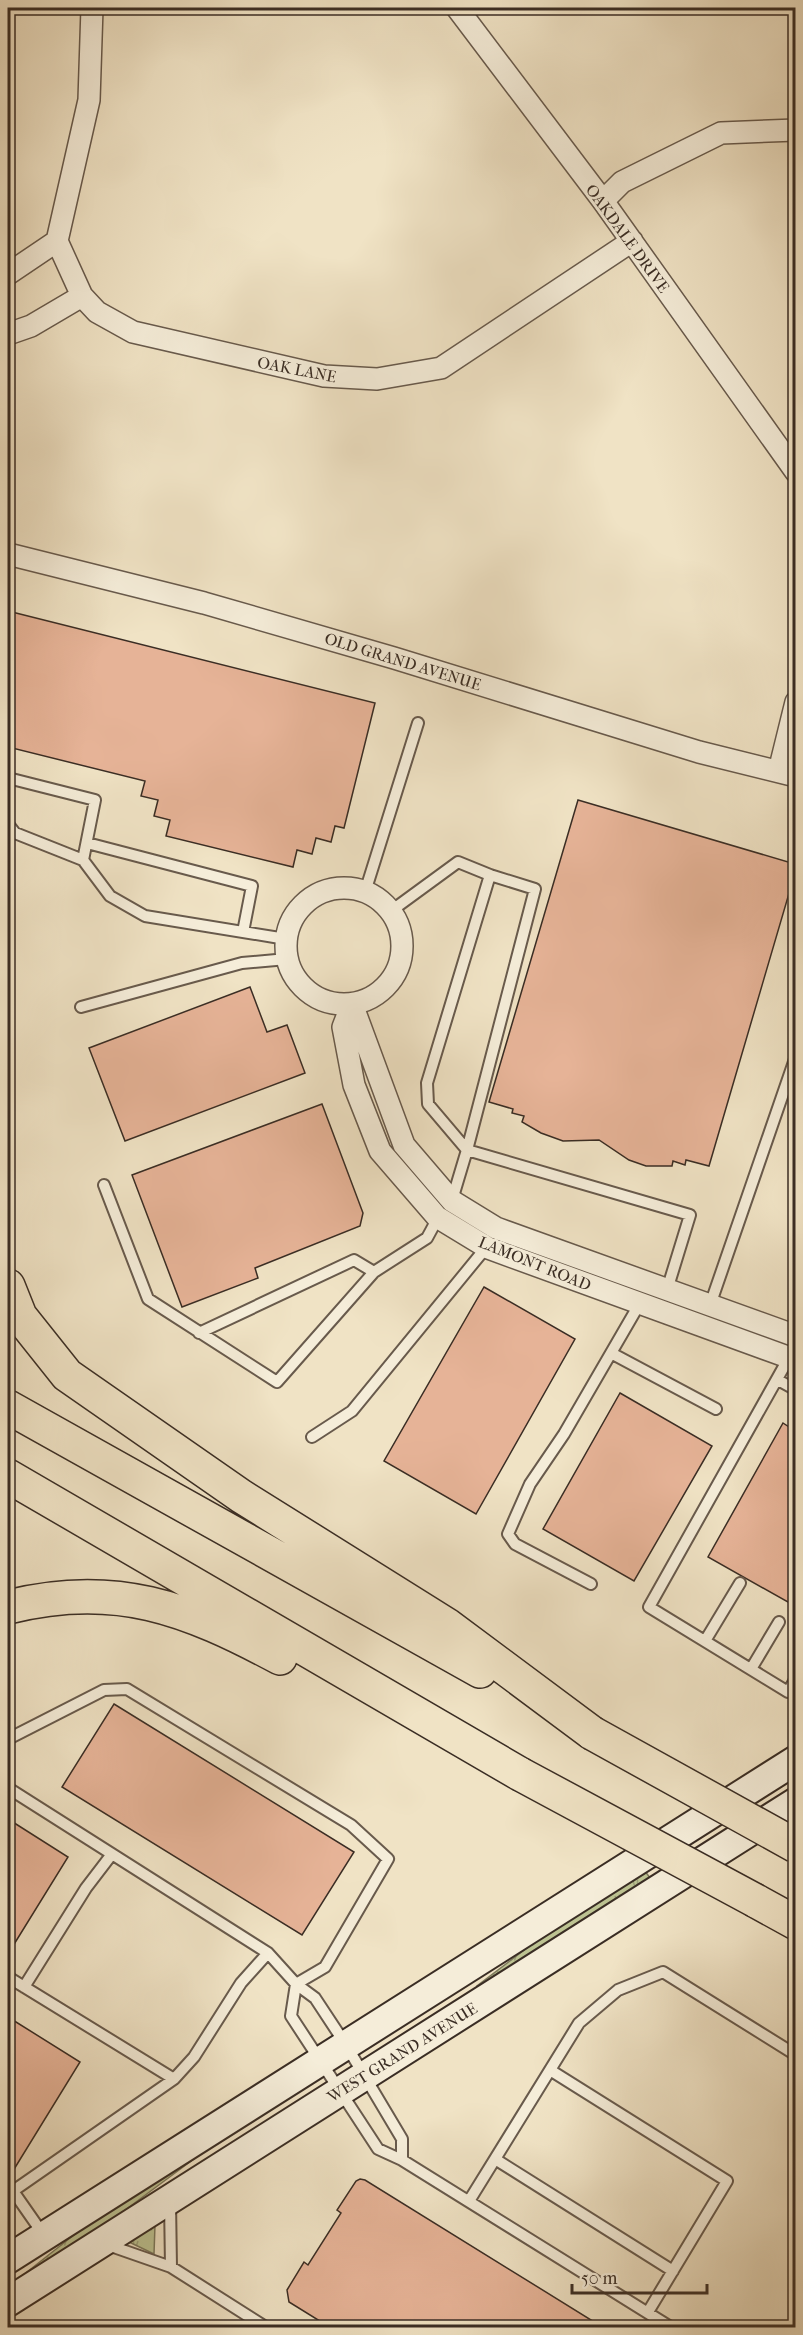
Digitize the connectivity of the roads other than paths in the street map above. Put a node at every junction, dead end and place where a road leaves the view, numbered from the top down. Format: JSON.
{"nodes":[{"id":1,"x":92,"y":8,"type":"edge"},
{"id":2,"x":457,"y":8,"type":"edge"},
{"id":3,"x":795,"y":130,"type":"edge"},
{"id":4,"x":603,"y":201,"type":"junction"},
{"id":5,"x":57,"y":241,"type":"junction"},
{"id":6,"x":632,"y":241,"type":"junction"},
{"id":7,"x":8,"y":274,"type":"edge"},
{"id":8,"x":82,"y":296,"type":"junction"},
{"id":9,"x":8,"y":334,"type":"edge"},
{"id":10,"x":795,"y":472,"type":"edge"},
{"id":11,"x":8,"y":554,"type":"edge"},
{"id":12,"x":795,"y":702,"type":"edge"},
{"id":13,"x":418,"y":723,"type":"dead end"},
{"id":14,"x":787,"y":774,"type":"edge"},
{"id":15,"x":8,"y":778,"type":"edge"},
{"id":16,"x":8,"y":824,"type":"edge"},
{"id":17,"x":87,"y":843,"type":"junction"},
{"id":18,"x":83,"y":860,"type":"junction"},
{"id":19,"x":490,"y":875,"type":"junction"},
{"id":20,"x":364,"y":892,"type":"junction"},
{"id":21,"x":391,"y":911,"type":"junction"},
{"id":22,"x":243,"y":932,"type":"junction"},
{"id":23,"x":286,"y":949,"type":"junction"},
{"id":24,"x":352,"y":1004,"type":"junction"},
{"id":25,"x":81,"y":1007,"type":"dead end"},
{"id":26,"x":795,"y":1056,"type":"edge"},
{"id":27,"x":366,"y":1081,"type":"junction"},
{"id":28,"x":467,"y":1150,"type":"junction"},
{"id":29,"x":104,"y":1185,"type":"dead end"},
{"id":30,"x":452,"y":1201,"type":"junction"},
{"id":31,"x":437,"y":1216,"type":"junction"},
{"id":32,"x":492,"y":1238,"type":"junction"},
{"id":33,"x":374,"y":1272,"type":"junction"},
{"id":34,"x":8,"y":1286,"type":"edge"},
{"id":35,"x":667,"y":1290,"type":"junction"},
{"id":36,"x":640,"y":1303,"type":"junction"},
{"id":37,"x":711,"y":1305,"type":"junction"},
{"id":38,"x":702,"y":1325,"type":"junction"},
{"id":39,"x":199,"y":1332,"type":"junction"},
{"id":40,"x":795,"y":1336,"type":"edge"},
{"id":41,"x":611,"y":1353,"type":"junction"},
{"id":42,"x":793,"y":1359,"type":"edge"},
{"id":43,"x":778,"y":1380,"type":"junction"},
{"id":44,"x":795,"y":1390,"type":"edge"},
{"id":45,"x":8,"y":1407,"type":"edge"},
{"id":46,"x":716,"y":1409,"type":"dead end"},
{"id":47,"x":312,"y":1437,"type":"dead end"},
{"id":48,"x":8,"y":1476,"type":"edge"},
{"id":49,"x":740,"y":1583,"type":"dead end"},
{"id":50,"x":591,"y":1584,"type":"dead end"},
{"id":51,"x":8,"y":1607,"type":"edge"},
{"id":52,"x":779,"y":1622,"type":"dead end"},
{"id":53,"x":705,"y":1641,"type":"junction"},
{"id":54,"x":751,"y":1669,"type":"junction"},
{"id":55,"x":795,"y":1678,"type":"edge"},
{"id":56,"x":592,"y":1733,"type":"junction"},
{"id":57,"x":8,"y":1739,"type":"edge"},
{"id":58,"x":795,"y":1760,"type":"edge"},
{"id":59,"x":520,"y":1774,"type":"junction"},
{"id":60,"x":8,"y":1788,"type":"edge"},
{"id":61,"x":795,"y":1802,"type":"edge"},
{"id":62,"x":795,"y":1846,"type":"edge"},
{"id":63,"x":112,"y":1854,"type":"junction"},
{"id":64,"x":795,"y":1923,"type":"edge"},
{"id":65,"x":268,"y":1953,"type":"junction"},
{"id":66,"x":8,"y":1977,"type":"edge"},
{"id":67,"x":296,"y":1984,"type":"junction"},
{"id":68,"x":24,"y":1987,"type":"junction"},
{"id":69,"x":346,"y":2045,"type":"junction"},
{"id":70,"x":795,"y":2055,"type":"edge"},
{"id":71,"x":320,"y":2062,"type":"junction"},
{"id":72,"x":550,"y":2070,"type":"junction"},
{"id":73,"x":365,"y":2075,"type":"junction"},
{"id":74,"x":174,"y":2079,"type":"junction"},
{"id":75,"x":339,"y":2091,"type":"junction"},
{"id":76,"x":495,"y":2159,"type":"junction"},
{"id":77,"x":402,"y":2160,"type":"junction"},
{"id":78,"x":10,"y":2189,"type":"edge"},
{"id":79,"x":170,"y":2198,"type":"junction"},
{"id":80,"x":469,"y":2201,"type":"junction"},
{"id":81,"x":44,"y":2236,"type":"junction"},
{"id":82,"x":99,"y":2242,"type":"junction"},
{"id":83,"x":8,"y":2259,"type":"edge"},
{"id":84,"x":171,"y":2267,"type":"junction"},
{"id":85,"x":673,"y":2271,"type":"junction"},
{"id":86,"x":8,"y":2302,"type":"edge"},
{"id":87,"x":648,"y":2312,"type":"junction"},
{"id":88,"x":267,"y":2328,"type":"edge"},
{"id":89,"x":672,"y":2328,"type":"edge"}],
"edges":[{"from":1,"to":5,"type":"street"},
{"from":2,"to":4,"type":"street","name":"OAKDALE DRIVE"},
{"from":3,"to":4,"type":"street"},
{"from":4,"to":6,"type":"street","name":"OAKDALE DRIVE"},
{"from":5,"to":7,"type":"street"},
{"from":5,"to":8,"type":"street","name":"OAK LANE"},
{"from":6,"to":8,"type":"street","name":"OAK LANE"},
{"from":6,"to":10,"type":"street","name":"OAKDALE DRIVE"},
{"from":8,"to":9,"type":"street"},
{"from":11,"to":14,"type":"street","name":"OLD GRAND AVENUE"},
{"from":12,"to":14,"type":"street"},
{"from":13,"to":20,"type":"lane"},
{"from":15,"to":17,"type":"lane"},
{"from":16,"to":18,"type":"lane"},
{"from":17,"to":18,"type":"lane"},
{"from":17,"to":22,"type":"lane"},
{"from":18,"to":22,"type":"lane"},
{"from":19,"to":21,"type":"lane"},
{"from":19,"to":28,"type":"lane"},
{"from":19,"to":28,"type":"lane"},
{"from":20,"to":21,"type":"street"},
{"from":20,"to":23,"type":"street"},
{"from":21,"to":24,"type":"street"},
{"from":22,"to":23,"type":"lane"},
{"from":23,"to":24,"type":"street"},
{"from":23,"to":25,"type":"lane"},
{"from":24,"to":27,"type":"street","name":"LAMONT ROAD"},
{"from":26,"to":37,"type":"lane"},
{"from":27,"to":30,"type":"street","name":"LAMONT ROAD"},
{"from":27,"to":31,"type":"street","name":"LAMONT ROAD"},
{"from":28,"to":30,"type":"lane"},
{"from":28,"to":35,"type":"lane"},
{"from":29,"to":39,"type":"lane"},
{"from":30,"to":31,"type":"lane"},
{"from":30,"to":32,"type":"street","name":"LAMONT ROAD"},
{"from":31,"to":32,"type":"street","name":"LAMONT ROAD"},
{"from":31,"to":33,"type":"lane"},
{"from":32,"to":35,"type":"street","name":"LAMONT ROAD"},
{"from":32,"to":36,"type":"street","name":"LAMONT ROAD"},
{"from":32,"to":47,"type":"lane"},
{"from":33,"to":39,"type":"lane"},
{"from":33,"to":39,"type":"lane"},
{"from":34,"to":56,"type":"highway"},
{"from":35,"to":37,"type":"street","name":"LAMONT ROAD"},
{"from":36,"to":38,"type":"street","name":"LAMONT ROAD"},
{"from":36,"to":41,"type":"lane"},
{"from":37,"to":38,"type":"lane"},
{"from":37,"to":40,"type":"street","name":"LAMONT ROAD"},
{"from":38,"to":42,"type":"street","name":"LAMONT ROAD"},
{"from":40,"to":42,"type":"lane"},
{"from":41,"to":46,"type":"lane"},
{"from":41,"to":50,"type":"lane"},
{"from":42,"to":43,"type":"lane"},
{"from":43,"to":44,"type":"lane"},
{"from":43,"to":53,"type":"lane"},
{"from":45,"to":56,"type":"highway"},
{"from":48,"to":59,"type":"highway"},
{"from":49,"to":53,"type":"lane"},
{"from":51,"to":59,"type":"highway"},
{"from":52,"to":54,"type":"lane"},
{"from":53,"to":54,"type":"lane"},
{"from":54,"to":55,"type":"lane"},
{"from":56,"to":62,"type":"highway","bridge":true},
{"from":57,"to":67,"type":"lane"},
{"from":58,"to":69,"type":"main road"},
{"from":59,"to":64,"type":"highway","bridge":true},
{"from":60,"to":63,"type":"lane"},
{"from":61,"to":73,"type":"main road","name":"WEST GRAND AVENUE"},
{"from":63,"to":65,"type":"lane"},
{"from":63,"to":68,"type":"lane"},
{"from":65,"to":67,"type":"lane"},
{"from":65,"to":74,"type":"lane"},
{"from":66,"to":68,"type":"lane"},
{"from":67,"to":69,"type":"lane"},
{"from":67,"to":71,"type":"lane"},
{"from":68,"to":74,"type":"lane"},
{"from":69,"to":71,"type":"main road"},
{"from":69,"to":73,"type":"lane"},
{"from":70,"to":72,"type":"lane"},
{"from":71,"to":75,"type":"lane"},
{"from":71,"to":81,"type":"main road"},
{"from":72,"to":76,"type":"lane"},
{"from":72,"to":85,"type":"lane"},
{"from":73,"to":75,"type":"main road","name":"WEST GRAND AVENUE"},
{"from":73,"to":77,"type":"lane"},
{"from":74,"to":78,"type":"lane"},
{"from":75,"to":77,"type":"lane"},
{"from":75,"to":79,"type":"main road","name":"WEST GRAND AVENUE"},
{"from":76,"to":80,"type":"lane"},
{"from":76,"to":85,"type":"lane"},
{"from":77,"to":80,"type":"lane"},
{"from":78,"to":81,"type":"lane"},
{"from":79,"to":82,"type":"main road","name":"WEST GRAND AVENUE"},
{"from":79,"to":84,"type":"lane"},
{"from":80,"to":87,"type":"lane"},
{"from":81,"to":83,"type":"main road"},
{"from":82,"to":84,"type":"lane"},
{"from":82,"to":86,"type":"main road","name":"WEST GRAND AVENUE"},
{"from":84,"to":88,"type":"lane"},
{"from":85,"to":87,"type":"lane"},
{"from":87,"to":89,"type":"lane"}]}
